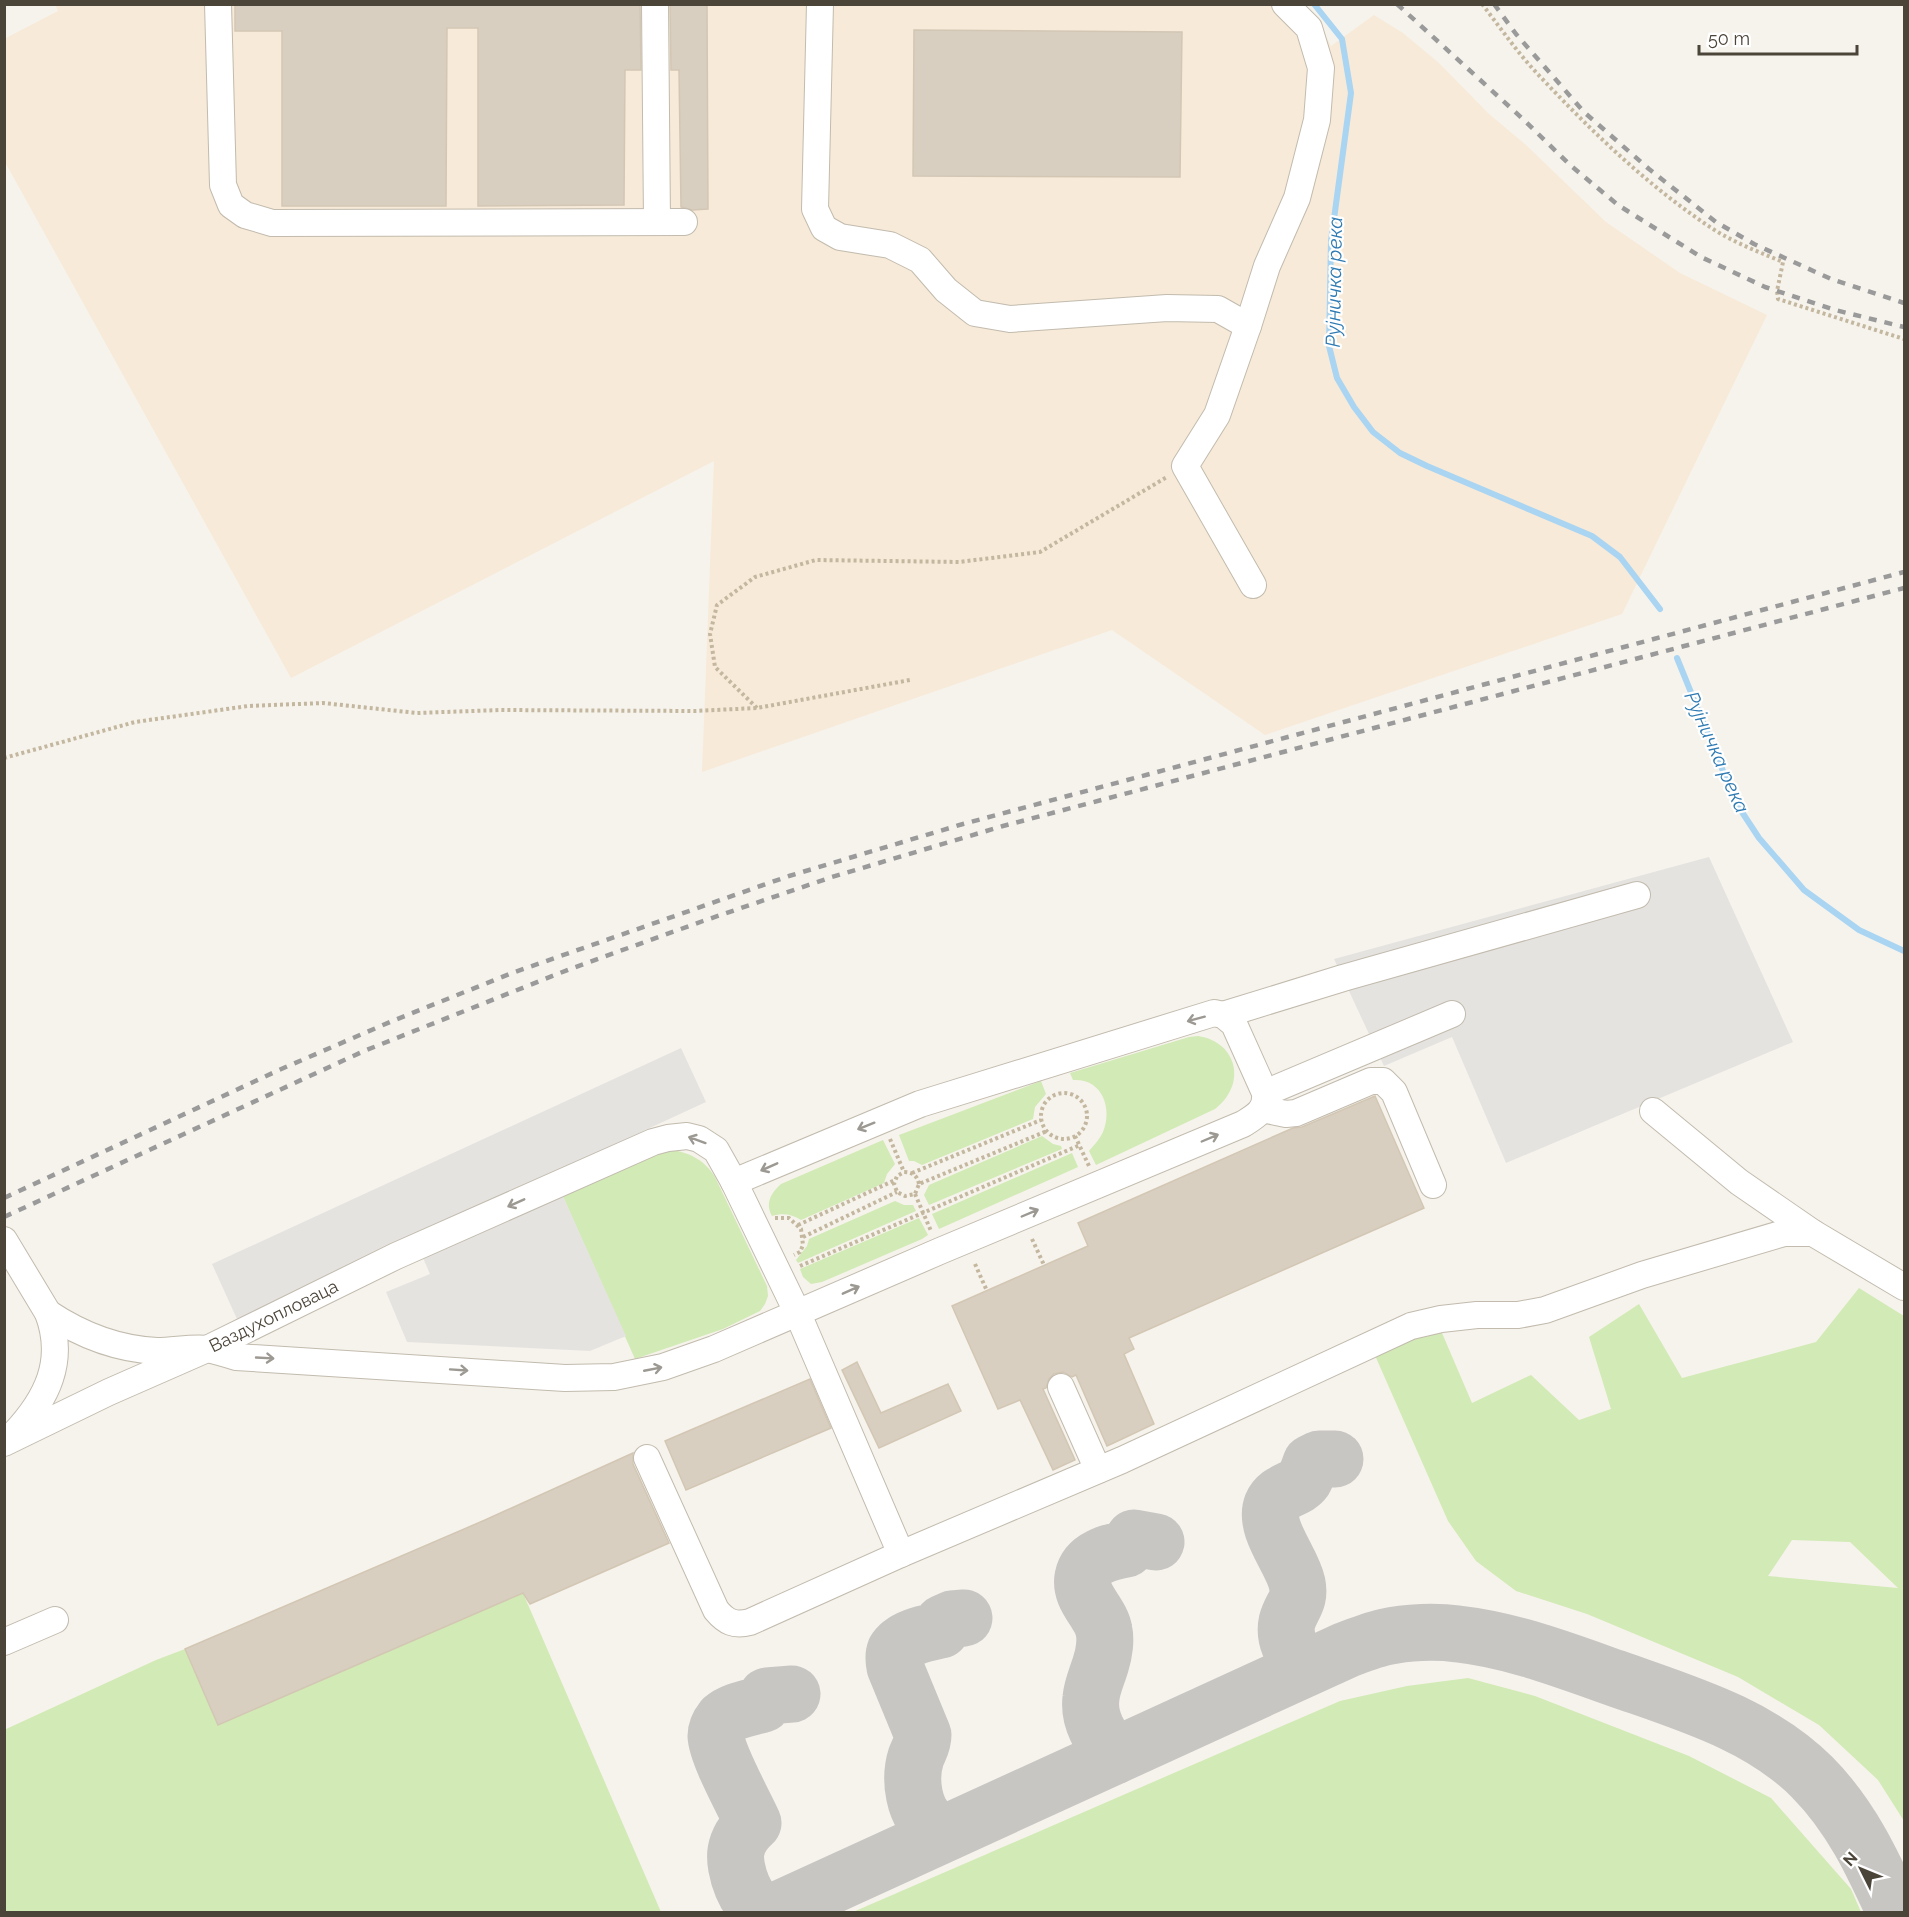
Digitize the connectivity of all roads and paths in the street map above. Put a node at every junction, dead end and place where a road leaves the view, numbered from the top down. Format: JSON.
{"nodes":[{"id":1,"x":218,"y":4,"type":"edge"},
{"id":2,"x":655,"y":4,"type":"edge"},
{"id":3,"x":819,"y":4,"type":"edge"},
{"id":4,"x":1285,"y":4,"type":"edge"},
{"id":5,"x":1482,"y":4,"type":"edge"},
{"id":6,"x":657,"y":222,"type":"junction"},
{"id":7,"x":684,"y":222,"type":"dead end"},
{"id":8,"x":1248,"y":326,"type":"junction"},
{"id":9,"x":1905,"y":339,"type":"edge"},
{"id":10,"x":1185,"y":466,"type":"junction"},
{"id":11,"x":1253,"y":585,"type":"dead end"},
{"id":12,"x":910,"y":680,"type":"dead end"},
{"id":13,"x":757,"y":708,"type":"junction"},
{"id":14,"x":4,"y":758,"type":"edge"},
{"id":15,"x":1637,"y":895,"type":"dead end"},
{"id":16,"x":1452,"y":1014,"type":"dead end"},
{"id":17,"x":1223,"y":1015,"type":"junction"},
{"id":18,"x":1263,"y":1101,"type":"junction"},
{"id":19,"x":1653,"y":1111,"type":"dead end"},
{"id":20,"x":1041,"y":1119,"type":"junction"},
{"id":21,"x":1047,"y":1131,"type":"junction"},
{"id":22,"x":887,"y":1132,"type":"dead end"},
{"id":23,"x":1075,"y":1137,"type":"junction"},
{"id":24,"x":1080,"y":1145,"type":"junction"},
{"id":25,"x":1091,"y":1170,"type":"dead end"},
{"id":26,"x":904,"y":1172,"type":"junction"},
{"id":27,"x":912,"y":1173,"type":"junction"},
{"id":28,"x":895,"y":1180,"type":"junction"},
{"id":29,"x":734,"y":1182,"type":"junction"},
{"id":30,"x":919,"y":1184,"type":"junction"},
{"id":31,"x":1433,"y":1185,"type":"dead end"},
{"id":32,"x":897,"y":1192,"type":"junction"},
{"id":33,"x":915,"y":1194,"type":"junction"},
{"id":34,"x":923,"y":1213,"type":"junction"},
{"id":35,"x":770,"y":1219,"type":"dead end"},
{"id":36,"x":798,"y":1225,"type":"junction"},
{"id":37,"x":1814,"y":1233,"type":"junction"},
{"id":38,"x":803,"y":1237,"type":"junction"},
{"id":39,"x":934,"y":1237,"type":"dead end"},
{"id":40,"x":1032,"y":1239,"type":"dead end"},
{"id":41,"x":4,"y":1240,"type":"edge"},
{"id":42,"x":788,"y":1258,"type":"dead end"},
{"id":43,"x":975,"y":1264,"type":"dead end"},
{"id":44,"x":1044,"y":1265,"type":"dead end"},
{"id":45,"x":794,"y":1269,"type":"dead end"},
{"id":46,"x":1905,"y":1287,"type":"edge"},
{"id":47,"x":987,"y":1291,"type":"dead end"},
{"id":48,"x":48,"y":1313,"type":"junction"},
{"id":49,"x":798,"y":1314,"type":"junction"},
{"id":50,"x":207,"y":1349,"type":"junction"},
{"id":51,"x":1062,"y":1387,"type":"dead end"},
{"id":52,"x":6,"y":1442,"type":"edge"},
{"id":53,"x":647,"y":1458,"type":"dead end"},
{"id":54,"x":1098,"y":1470,"type":"junction"},
{"id":55,"x":901,"y":1554,"type":"junction"},
{"id":56,"x":55,"y":1620,"type":"dead end"},
{"id":57,"x":4,"y":1642,"type":"edge"}],
"edges":[{"from":1,"to":6,"type":"street"},
{"from":2,"to":6,"type":"street"},
{"from":3,"to":8,"type":"street"},
{"from":4,"to":8,"type":"street"},
{"from":5,"to":9,"type":"path"},
{"from":6,"to":7,"type":"street"},
{"from":8,"to":10,"type":"street"},
{"from":10,"to":11,"type":"street"},
{"from":10,"to":13,"type":"path"},
{"from":12,"to":13,"type":"path"},
{"from":13,"to":14,"type":"path"},
{"from":15,"to":17,"type":"street"},
{"from":16,"to":18,"type":"street"},
{"from":17,"to":18,"type":"street"},
{"from":17,"to":29,"type":"street","one_way":true},
{"from":18,"to":31,"type":"street"},
{"from":49,"to":18,"type":"street","one_way":true},
{"from":19,"to":37,"type":"street"},
{"from":20,"to":21,"type":"path"},
{"from":20,"to":23,"type":"path"},
{"from":20,"to":27,"type":"path"},
{"from":21,"to":23,"type":"path"},
{"from":21,"to":30,"type":"path"},
{"from":22,"to":26,"type":"path"},
{"from":23,"to":24,"type":"path"},
{"from":24,"to":25,"type":"path"},
{"from":24,"to":34,"type":"path"},
{"from":26,"to":27,"type":"path"},
{"from":26,"to":28,"type":"path"},
{"from":27,"to":30,"type":"path"},
{"from":28,"to":32,"type":"path"},
{"from":28,"to":36,"type":"path"},
{"from":29,"to":49,"type":"street","name":"Ваздухопловаца"},
{"from":29,"to":50,"type":"street","name":"Ваздухопловаца","one_way":true},
{"from":30,"to":33,"type":"path"},
{"from":32,"to":33,"type":"path"},
{"from":32,"to":38,"type":"path"},
{"from":33,"to":34,"type":"path"},
{"from":34,"to":39,"type":"path"},
{"from":34,"to":45,"type":"path"},
{"from":35,"to":36,"type":"path"},
{"from":36,"to":38,"type":"path"},
{"from":37,"to":46,"type":"street"},
{"from":37,"to":54,"type":"street"},
{"from":38,"to":42,"type":"path"},
{"from":40,"to":44,"type":"path"},
{"from":41,"to":48,"type":"street","name":"Ваздухопловаца"},
{"from":43,"to":47,"type":"path"},
{"from":48,"to":50,"type":"street"},
{"from":48,"to":52,"type":"street","name":"Ваздухопловаца"},
{"from":50,"to":49,"type":"street","one_way":true},
{"from":49,"to":55,"type":"street","name":"Ваздухопловаца"},
{"from":50,"to":52,"type":"street","name":"Ваздухопловаца"},
{"from":51,"to":54,"type":"street"},
{"from":53,"to":55,"type":"street"},
{"from":54,"to":55,"type":"street"},
{"from":56,"to":57,"type":"street"}]}
